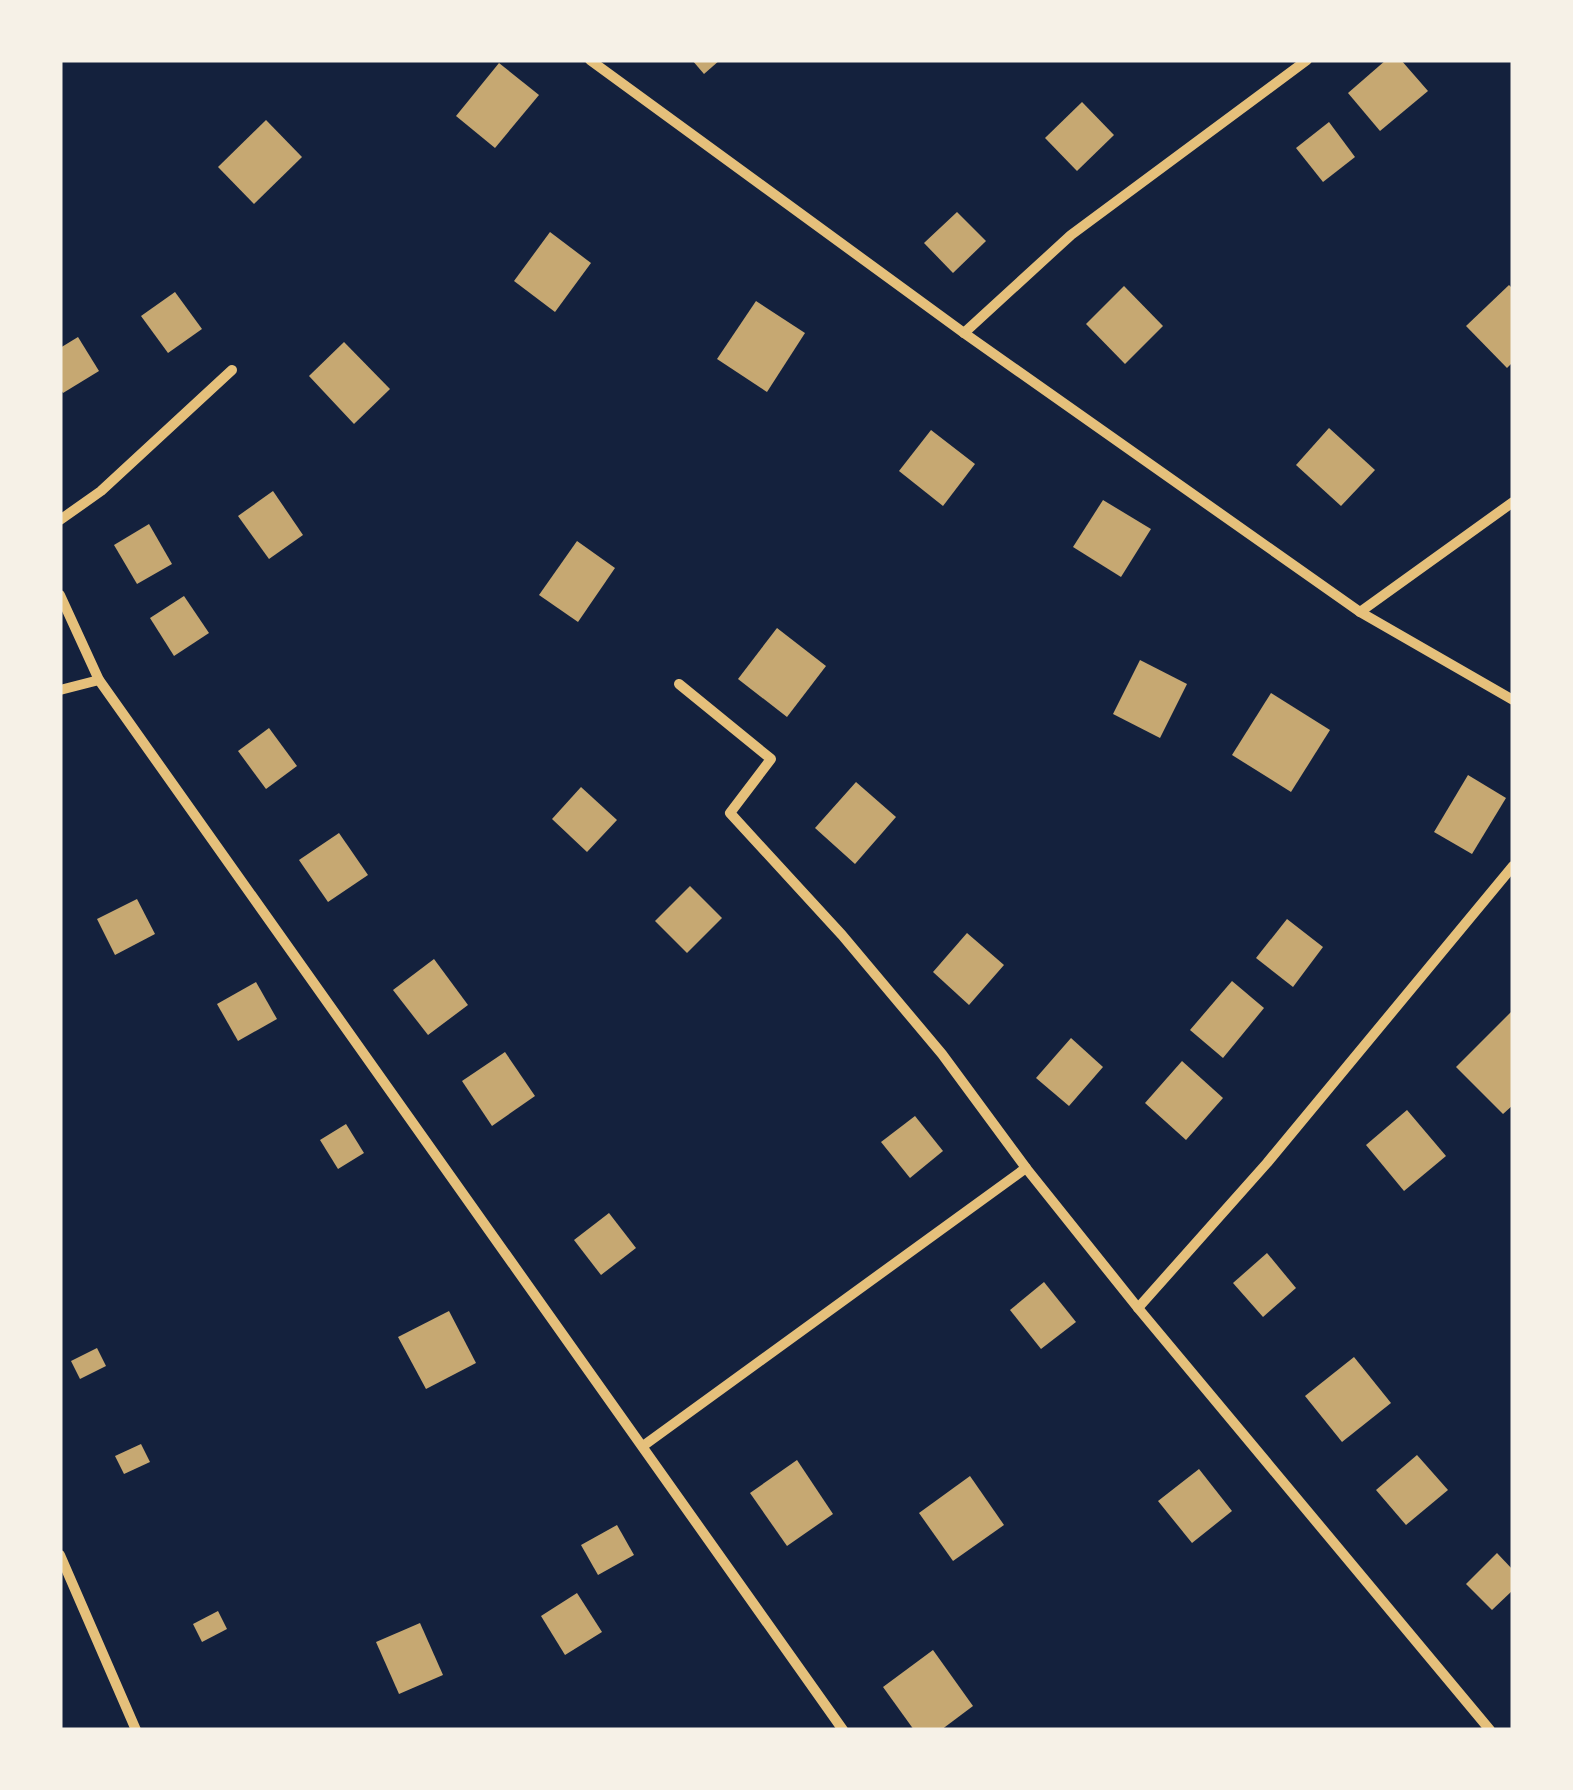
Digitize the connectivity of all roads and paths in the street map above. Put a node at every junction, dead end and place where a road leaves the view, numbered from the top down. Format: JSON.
{"nodes":[{"id":1,"x":590,"y":60,"type":"edge"},
{"id":2,"x":1307,"y":60,"type":"edge"},
{"id":3,"x":964,"y":334,"type":"junction"},
{"id":4,"x":232,"y":370,"type":"dead end"},
{"id":5,"x":1513,"y":502,"type":"edge"},
{"id":6,"x":60,"y":520,"type":"edge"},
{"id":7,"x":60,"y":595,"type":"edge"},
{"id":8,"x":1360,"y":612,"type":"junction"},
{"id":9,"x":100,"y":680,"type":"junction"},
{"id":10,"x":679,"y":684,"type":"dead end"},
{"id":11,"x":60,"y":690,"type":"edge"},
{"id":12,"x":1513,"y":700,"type":"edge"},
{"id":13,"x":1513,"y":866,"type":"edge"},
{"id":14,"x":1026,"y":1168,"type":"junction"},
{"id":15,"x":1138,"y":1308,"type":"junction"},
{"id":16,"x":643,"y":1446,"type":"junction"},
{"id":17,"x":60,"y":1554,"type":"edge"},
{"id":18,"x":136,"y":1730,"type":"edge"},
{"id":19,"x":843,"y":1730,"type":"edge"},
{"id":20,"x":1490,"y":1730,"type":"edge"}],
"edges":[{"from":1,"to":3,"type":"street"},
{"from":2,"to":3,"type":"street"},
{"from":3,"to":8,"type":"street"},
{"from":4,"to":6,"type":"street"},
{"from":5,"to":8,"type":"street"},
{"from":7,"to":9,"type":"street"},
{"from":8,"to":12,"type":"street"},
{"from":9,"to":11,"type":"street"},
{"from":9,"to":16,"type":"street"},
{"from":10,"to":14,"type":"street"},
{"from":13,"to":15,"type":"street"},
{"from":14,"to":15,"type":"street"},
{"from":14,"to":16,"type":"street"},
{"from":15,"to":20,"type":"street"},
{"from":16,"to":19,"type":"street"},
{"from":17,"to":18,"type":"street"}]}
